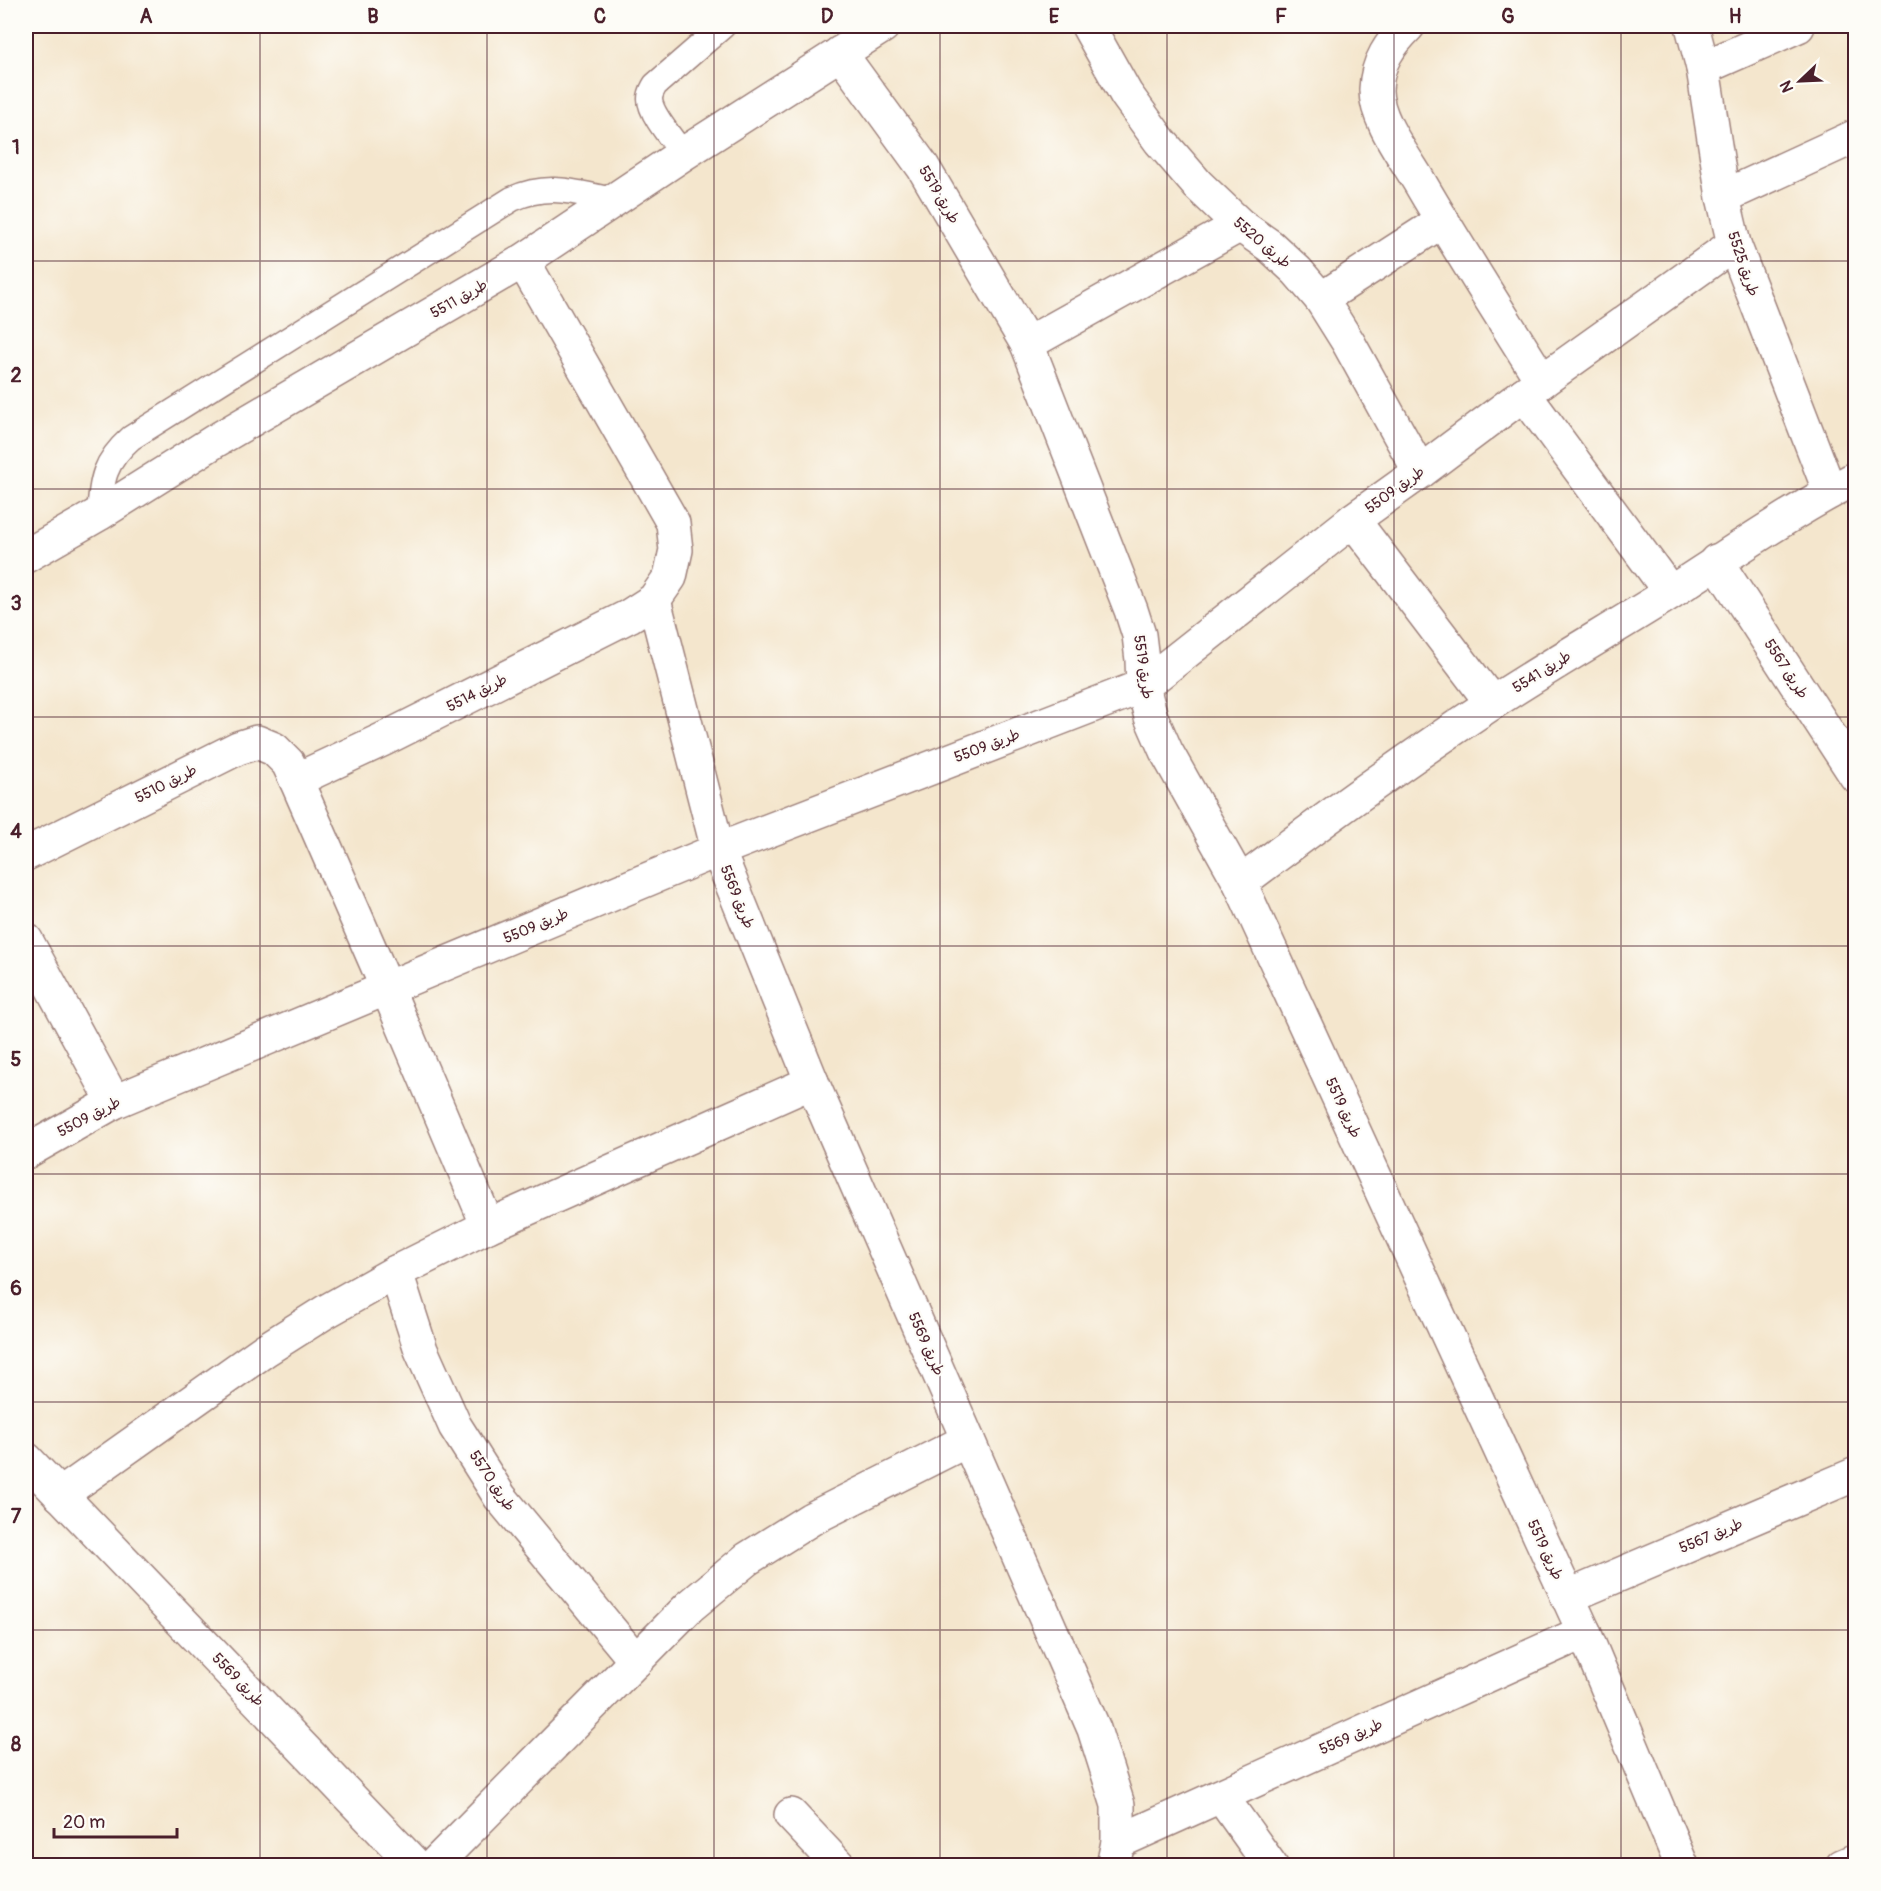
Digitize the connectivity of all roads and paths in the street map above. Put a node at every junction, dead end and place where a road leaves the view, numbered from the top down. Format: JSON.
{"nodes":[{"id":1,"x":723,"y":26,"type":"edge"},
{"id":2,"x":1088,"y":26,"type":"edge"},
{"id":3,"x":1408,"y":26,"type":"edge"},
{"id":4,"x":1692,"y":26,"type":"edge"},
{"id":5,"x":1798,"y":26,"type":"edge"},
{"id":6,"x":877,"y":27,"type":"edge"},
{"id":7,"x":840,"y":52,"type":"junction"},
{"id":8,"x":1703,"y":68,"type":"junction"},
{"id":9,"x":1856,"y":136,"type":"edge"},
{"id":10,"x":683,"y":154,"type":"junction"},
{"id":11,"x":1722,"y":197,"type":"junction"},
{"id":12,"x":614,"y":200,"type":"junction"},
{"id":13,"x":1442,"y":221,"type":"junction"},
{"id":14,"x":1240,"y":225,"type":"junction"},
{"id":15,"x":1734,"y":243,"type":"junction"},
{"id":16,"x":523,"y":261,"type":"junction"},
{"id":17,"x":1321,"y":299,"type":"junction"},
{"id":18,"x":1028,"y":344,"type":"junction"},
{"id":19,"x":1533,"y":388,"type":"junction"},
{"id":20,"x":1420,"y":472,"type":"junction"},
{"id":21,"x":1843,"y":485,"type":"edge"},
{"id":22,"x":99,"y":514,"type":"junction"},
{"id":23,"x":1353,"y":520,"type":"junction"},
{"id":24,"x":26,"y":556,"type":"edge"},
{"id":25,"x":1716,"y":561,"type":"junction"},
{"id":26,"x":1670,"y":592,"type":"junction"},
{"id":27,"x":654,"y":600,"type":"junction"},
{"id":28,"x":1143,"y":686,"type":"junction"},
{"id":29,"x":1492,"y":703,"type":"junction"},
{"id":30,"x":1856,"y":776,"type":"edge"},
{"id":31,"x":296,"y":780,"type":"junction"},
{"id":32,"x":718,"y":850,"type":"junction"},
{"id":33,"x":26,"y":854,"type":"edge"},
{"id":34,"x":1240,"y":883,"type":"junction"},
{"id":35,"x":26,"y":940,"type":"edge"},
{"id":36,"x":387,"y":988,"type":"junction"},
{"id":37,"x":812,"y":1082,"type":"junction"},
{"id":38,"x":114,"y":1102,"type":"junction"},
{"id":39,"x":26,"y":1152,"type":"edge"},
{"id":40,"x":488,"y":1226,"type":"junction"},
{"id":41,"x":396,"y":1272,"type":"junction"},
{"id":42,"x":968,"y":1440,"type":"junction"},
{"id":43,"x":26,"y":1459,"type":"edge"},
{"id":44,"x":1853,"y":1483,"type":"edge"},
{"id":45,"x":60,"y":1495,"type":"junction"},
{"id":46,"x":1567,"y":1597,"type":"junction"},
{"id":47,"x":1584,"y":1632,"type":"junction"},
{"id":48,"x":636,"y":1661,"type":"junction"},
{"id":49,"x":1221,"y":1797,"type":"junction"},
{"id":50,"x":791,"y":1815,"type":"dead end"},
{"id":51,"x":1116,"y":1854,"type":"edge"},
{"id":52,"x":1856,"y":1860,"type":"edge"},
{"id":53,"x":416,"y":1866,"type":"edge"},
{"id":54,"x":433,"y":1866,"type":"edge"},
{"id":55,"x":839,"y":1866,"type":"edge"},
{"id":56,"x":1271,"y":1866,"type":"edge"},
{"id":57,"x":1682,"y":1866,"type":"edge"},
{"id":58,"x":1842,"y":1866,"type":"edge"}],
"edges":[{"from":1,"to":10,"type":"lane"},
{"from":2,"to":14,"type":"street","name":"طريق 5520"},
{"from":3,"to":13,"type":"street"},
{"from":4,"to":8,"type":"street","name":"طريق 5525"},
{"from":5,"to":8,"type":"street"},
{"from":6,"to":7,"type":"street","name":"طريق 5511"},
{"from":7,"to":10,"type":"street","name":"طريق 5511"},
{"from":7,"to":18,"type":"street","name":"طريق 5519"},
{"from":8,"to":11,"type":"street","name":"طريق 5525"},
{"from":9,"to":11,"type":"street"},
{"from":10,"to":12,"type":"street","name":"طريق 5511"},
{"from":11,"to":15,"type":"street","name":"طريق 5525"},
{"from":12,"to":16,"type":"street","name":"طريق 5511"},
{"from":12,"to":22,"type":"lane"},
{"from":13,"to":17,"type":"street"},
{"from":13,"to":19,"type":"street"},
{"from":14,"to":17,"type":"street","name":"طريق 5520"},
{"from":14,"to":18,"type":"street"},
{"from":15,"to":19,"type":"street","name":"طريق 5509"},
{"from":15,"to":21,"type":"street","name":"طريق 5525"},
{"from":16,"to":22,"type":"street","name":"طريق 5511"},
{"from":16,"to":27,"type":"street","name":"طريق 5514"},
{"from":17,"to":20,"type":"street","name":"طريق 5520"},
{"from":18,"to":28,"type":"street","name":"طريق 5519"},
{"from":19,"to":20,"type":"street","name":"طريق 5509"},
{"from":19,"to":26,"type":"street"},
{"from":20,"to":23,"type":"street","name":"طريق 5509"},
{"from":21,"to":25,"type":"street","name":"طريق 5541"},
{"from":22,"to":24,"type":"street","name":"طريق 5511"},
{"from":23,"to":28,"type":"street","name":"طريق 5509"},
{"from":23,"to":29,"type":"street"},
{"from":25,"to":26,"type":"street","name":"طريق 5541"},
{"from":25,"to":30,"type":"street","name":"طريق 5567"},
{"from":26,"to":29,"type":"street","name":"طريق 5541"},
{"from":27,"to":31,"type":"street","name":"طريق 5514"},
{"from":27,"to":32,"type":"street"},
{"from":28,"to":32,"type":"street","name":"طريق 5509"},
{"from":28,"to":34,"type":"street","name":"طريق 5519"},
{"from":29,"to":34,"type":"street","name":"طريق 5541"},
{"from":31,"to":33,"type":"street","name":"طريق 5510"},
{"from":31,"to":36,"type":"street"},
{"from":32,"to":36,"type":"street","name":"طريق 5509"},
{"from":32,"to":37,"type":"street","name":"طريق 5569"},
{"from":34,"to":46,"type":"street","name":"طريق 5519"},
{"from":35,"to":38,"type":"street"},
{"from":36,"to":38,"type":"street","name":"طريق 5509"},
{"from":36,"to":40,"type":"street"},
{"from":37,"to":40,"type":"street"},
{"from":37,"to":42,"type":"street","name":"طريق 5569"},
{"from":38,"to":39,"type":"street","name":"طريق 5509"},
{"from":40,"to":41,"type":"street"},
{"from":41,"to":45,"type":"street"},
{"from":41,"to":48,"type":"street","name":"طريق 5570"},
{"from":42,"to":48,"type":"street"},
{"from":42,"to":51,"type":"street","name":"طريق 5569"},
{"from":43,"to":45,"type":"street"},
{"from":44,"to":46,"type":"street","name":"طريق 5567"},
{"from":45,"to":53,"type":"street","name":"طريق 5569"},
{"from":46,"to":47,"type":"street","name":"طريق 5519"},
{"from":47,"to":49,"type":"street","name":"طريق 5569"},
{"from":47,"to":57,"type":"street","name":"طريق 5519"},
{"from":48,"to":54,"type":"street"},
{"from":49,"to":51,"type":"street","name":"طريق 5569"},
{"from":49,"to":56,"type":"street"},
{"from":50,"to":55,"type":"street"},
{"from":52,"to":58,"type":"street"}]}
